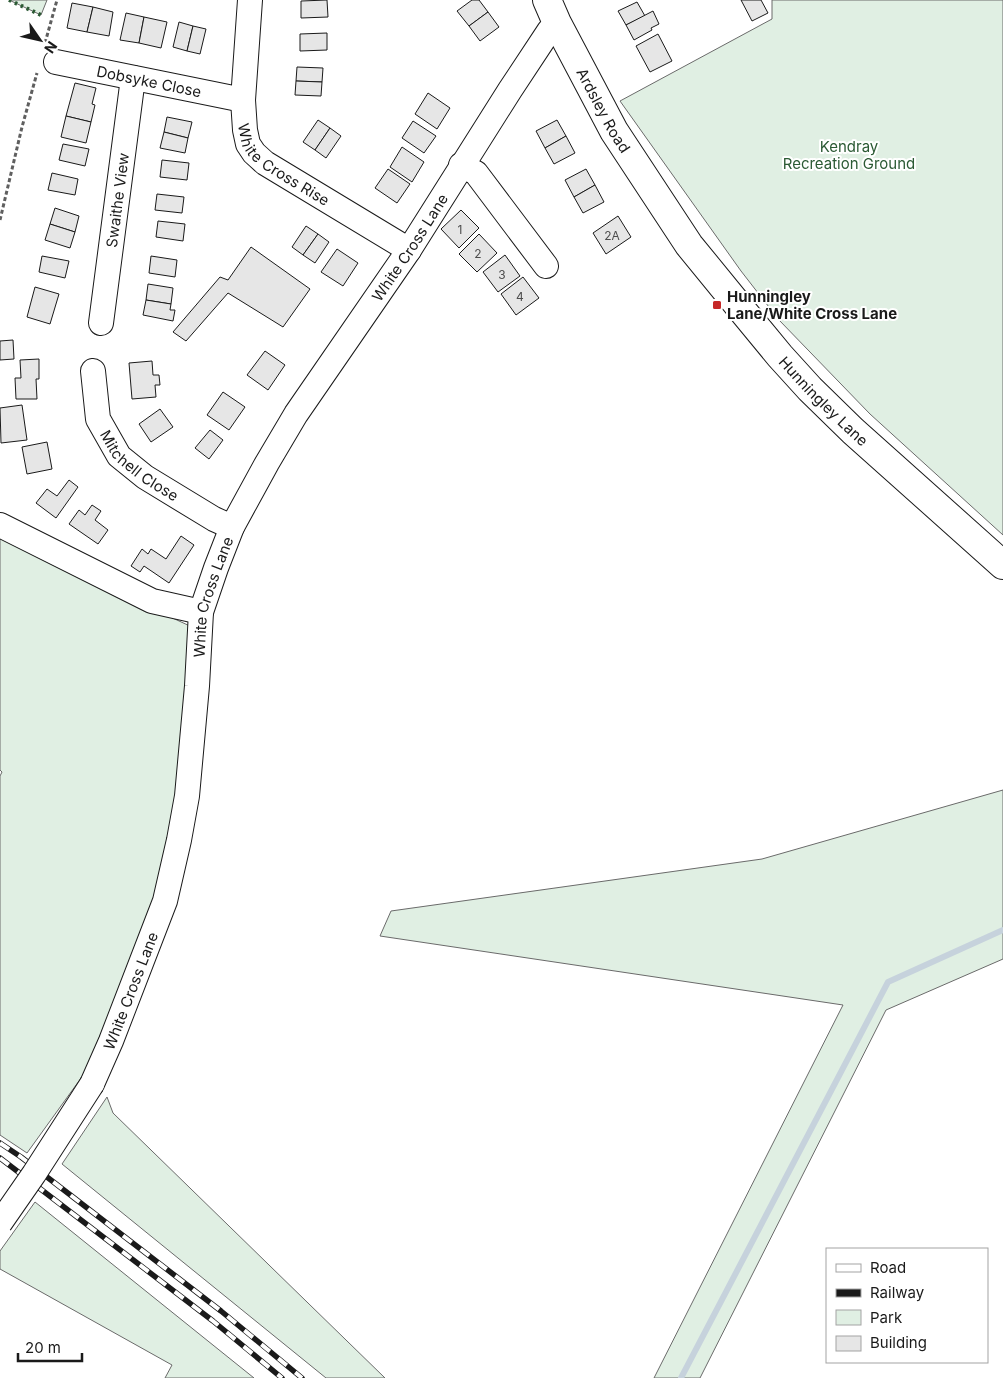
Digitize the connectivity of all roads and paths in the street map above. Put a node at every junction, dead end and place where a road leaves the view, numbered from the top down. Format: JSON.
{"nodes":[{"id":1,"x":57,"y":0,"type":"edge"},
{"id":2,"x":250,"y":0,"type":"edge"},
{"id":3,"x":552,"y":11,"type":"edge"},
{"id":4,"x":46,"y":60,"type":"junction"},
{"id":5,"x":132,"y":78,"type":"junction"},
{"id":6,"x":243,"y":100,"type":"junction"},
{"id":7,"x":461,"y":165,"type":"junction"},
{"id":8,"x":669,"y":215,"type":"joint"},
{"id":9,"x":0,"y":220,"type":"edge"},
{"id":10,"x":409,"y":250,"type":"junction"},
{"id":11,"x":546,"y":266,"type":"dead end"},
{"id":12,"x":101,"y":323,"type":"dead end"},
{"id":13,"x":94,"y":371,"type":"dead end"},
{"id":14,"x":0,"y":525,"type":"edge"},
{"id":15,"x":232,"y":527,"type":"junction"},
{"id":16,"x":1003,"y":565,"type":"edge"},
{"id":17,"x":201,"y":612,"type":"junction"},
{"id":18,"x":0,"y":1222,"type":"edge"}],
"edges":[{"from":1,"to":4,"type":"path"},
{"from":2,"to":6,"type":"street","name":"White Cross Rise"},
{"from":3,"to":7,"type":"street","name":"White Cross Lane"},
{"from":3,"to":8,"type":"main road","name":"Ardsley Road"},
{"from":4,"to":5,"type":"street","name":"Dobsyke Close"},
{"from":4,"to":9,"type":"path"},
{"from":5,"to":6,"type":"street","name":"Dobsyke Close"},
{"from":5,"to":12,"type":"street","name":"Swaithe View"},
{"from":6,"to":10,"type":"street","name":"White Cross Rise"},
{"from":7,"to":10,"type":"street","name":"White Cross Lane"},
{"from":7,"to":11,"type":"street"},
{"from":8,"to":16,"type":"main road","name":"Hunningley Lane"},
{"from":10,"to":15,"type":"street","name":"White Cross Lane"},
{"from":13,"to":15,"type":"street","name":"Mitchell Close"},
{"from":14,"to":17,"type":"street"},
{"from":15,"to":17,"type":"street","name":"White Cross Lane"},
{"from":17,"to":18,"type":"street","name":"White Cross Lane","bridge":true}]}
